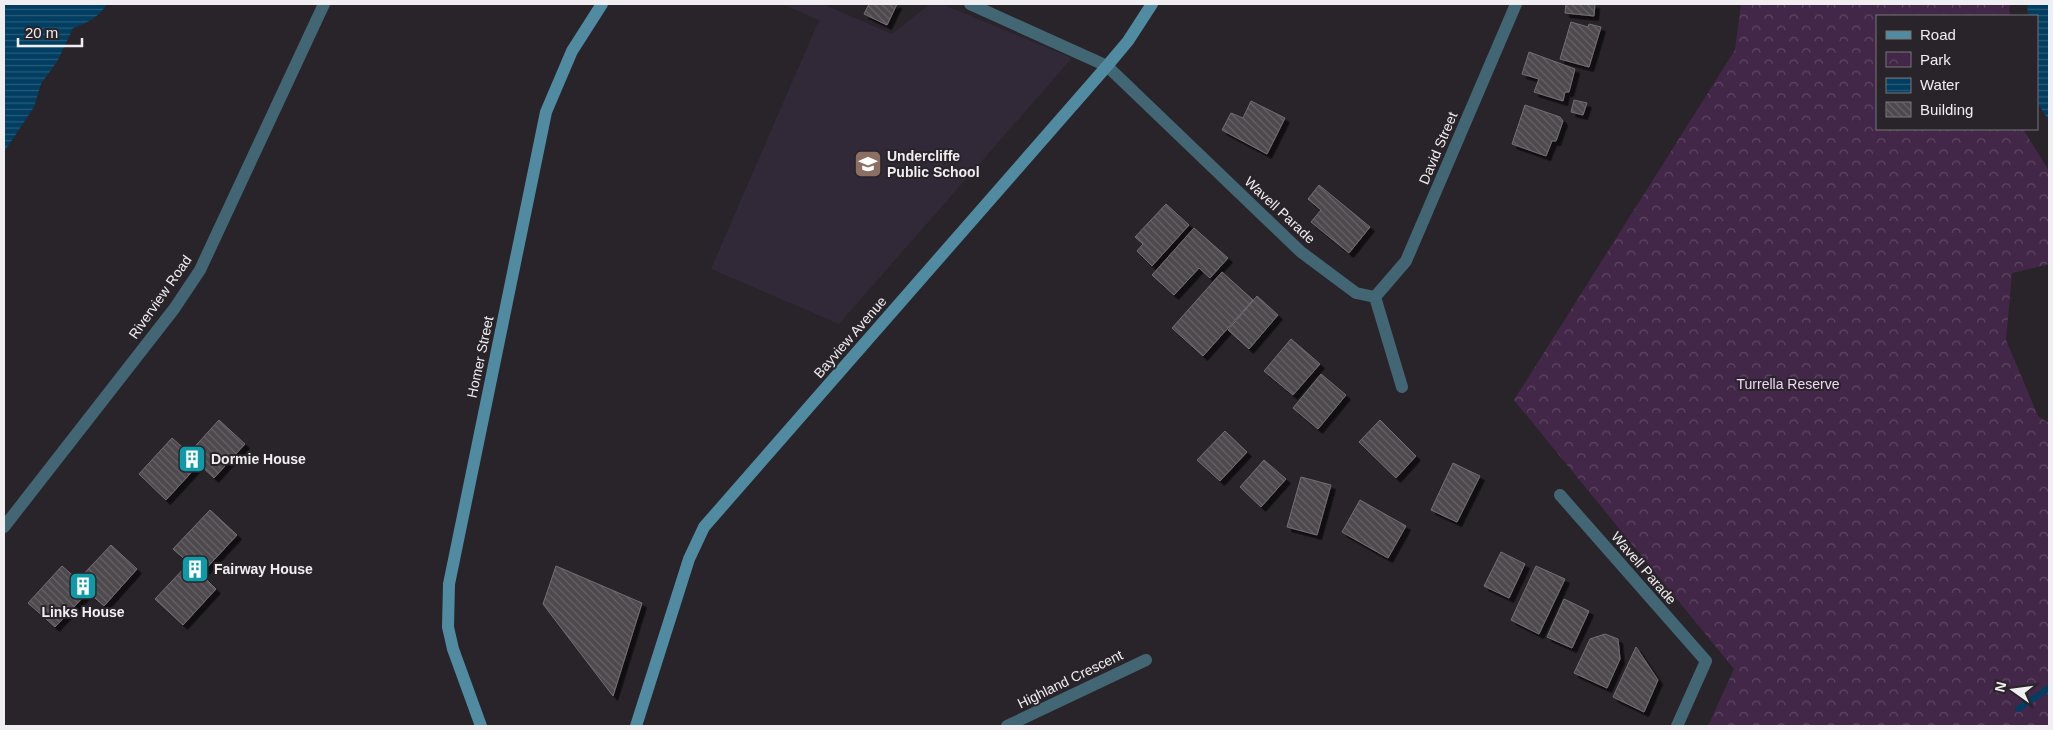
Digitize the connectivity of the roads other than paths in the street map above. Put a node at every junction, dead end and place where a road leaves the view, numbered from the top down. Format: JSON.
{"nodes":[{"id":1,"x":324,"y":4,"type":"edge"},
{"id":2,"x":602,"y":4,"type":"edge"},
{"id":3,"x":970,"y":4,"type":"edge"},
{"id":4,"x":1152,"y":4,"type":"edge"},
{"id":5,"x":1516,"y":4,"type":"edge"},
{"id":6,"x":1107,"y":66,"type":"junction"},
{"id":7,"x":1375,"y":298,"type":"junction"},
{"id":8,"x":1402,"y":386,"type":"dead end"},
{"id":9,"x":1560,"y":495,"type":"dead end"},
{"id":10,"x":4,"y":527,"type":"edge"},
{"id":11,"x":1146,"y":660,"type":"dead end"},
{"id":12,"x":481,"y":726,"type":"edge"},
{"id":13,"x":636,"y":726,"type":"edge"},
{"id":14,"x":1007,"y":726,"type":"edge"},
{"id":15,"x":1677,"y":726,"type":"edge"}],
"edges":[{"from":1,"to":10,"type":"street","name":"Riverview Road"},
{"from":2,"to":12,"type":"main road","name":"Homer Street"},
{"from":3,"to":6,"type":"street","name":"Wavell Parade"},
{"from":4,"to":6,"type":"main road","name":"Bayview Avenue"},
{"from":5,"to":7,"type":"street","name":"David Street"},
{"from":6,"to":7,"type":"street","name":"Wavell Parade"},
{"from":6,"to":13,"type":"main road","name":"Bayview Avenue"},
{"from":7,"to":8,"type":"street"},
{"from":9,"to":15,"type":"street","name":"Wavell Parade"},
{"from":11,"to":14,"type":"street","name":"Highland Crescent"}]}
